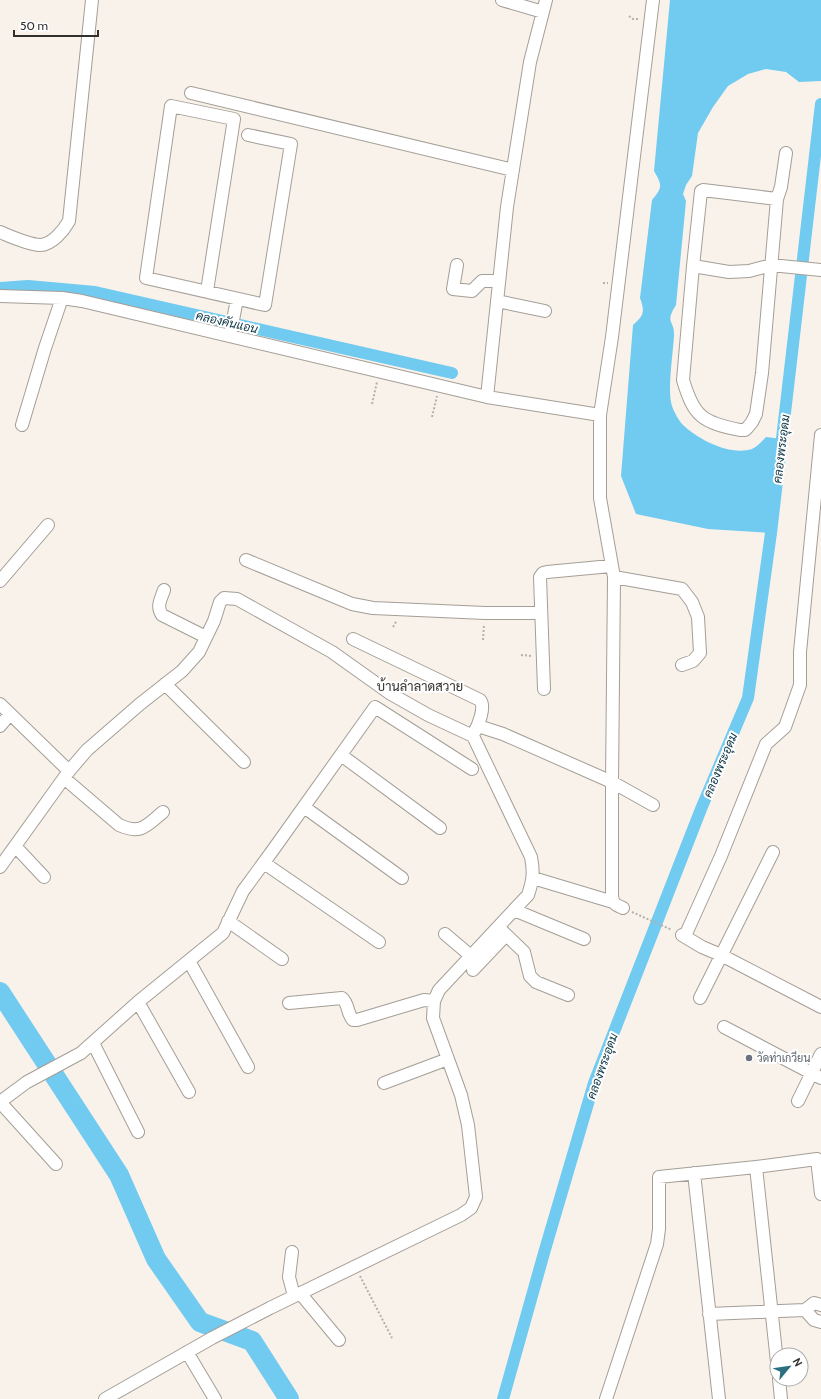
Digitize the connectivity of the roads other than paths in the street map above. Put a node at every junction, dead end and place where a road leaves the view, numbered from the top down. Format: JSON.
{"nodes":[{"id":1,"x":92,"y":0,"type":"edge"},
{"id":2,"x":502,"y":0,"type":"edge"},
{"id":3,"x":653,"y":0,"type":"edge"},
{"id":4,"x":544,"y":6,"type":"edge"},
{"id":5,"x":191,"y":93,"type":"dead end"},
{"id":6,"x":248,"y":135,"type":"dead end"},
{"id":7,"x":786,"y":153,"type":"dead end"},
{"id":8,"x":513,"y":170,"type":"junction"},
{"id":9,"x":777,"y":199,"type":"junction"},
{"id":10,"x":0,"y":232,"type":"edge"},
{"id":11,"x":457,"y":265,"type":"dead end"},
{"id":12,"x":693,"y":266,"type":"junction"},
{"id":13,"x":774,"y":266,"type":"junction"},
{"id":14,"x":821,"y":270,"type":"edge"},
{"id":15,"x":499,"y":281,"type":"junction"},
{"id":16,"x":207,"y":291,"type":"junction"},
{"id":17,"x":1,"y":292,"type":"edge"},
{"id":18,"x":62,"y":298,"type":"junction"},
{"id":19,"x":237,"y":299,"type":"junction"},
{"id":20,"x":497,"y":301,"type":"junction"},
{"id":21,"x":545,"y":311,"type":"dead end"},
{"id":22,"x":230,"y":336,"type":"junction"},
{"id":23,"x":488,"y":397,"type":"junction"},
{"id":24,"x":600,"y":415,"type":"junction"},
{"id":25,"x":22,"y":425,"type":"dead end"},
{"id":26,"x":821,"y":435,"type":"edge"},
{"id":27,"x":48,"y":525,"type":"dead end"},
{"id":28,"x":246,"y":560,"type":"dead end"},
{"id":29,"x":613,"y":572,"type":"junction"},
{"id":30,"x":0,"y":581,"type":"edge"},
{"id":31,"x":164,"y":590,"type":"dead end"},
{"id":32,"x":541,"y":613,"type":"junction"},
{"id":33,"x":206,"y":637,"type":"junction"},
{"id":34,"x":353,"y":639,"type":"dead end"},
{"id":35,"x":682,"y":665,"type":"dead end"},
{"id":36,"x":165,"y":684,"type":"junction"},
{"id":37,"x":544,"y":689,"type":"dead end"},
{"id":38,"x":0,"y":704,"type":"edge"},
{"id":39,"x":10,"y":714,"type":"junction"},
{"id":40,"x":0,"y":726,"type":"edge"},
{"id":41,"x":475,"y":731,"type":"junction"},
{"id":42,"x":341,"y":755,"type":"junction"},
{"id":43,"x":244,"y":762,"type":"dead end"},
{"id":44,"x":472,"y":769,"type":"dead end"},
{"id":45,"x":67,"y":774,"type":"junction"},
{"id":46,"x":612,"y":782,"type":"junction"},
{"id":47,"x":653,"y":805,"type":"dead end"},
{"id":48,"x":304,"y":807,"type":"junction"},
{"id":49,"x":163,"y":812,"type":"dead end"},
{"id":50,"x":440,"y":828,"type":"dead end"},
{"id":51,"x":15,"y":846,"type":"junction"},
{"id":52,"x":773,"y":852,"type":"dead end"},
{"id":53,"x":264,"y":862,"type":"junction"},
{"id":54,"x":0,"y":867,"type":"edge"},
{"id":55,"x":44,"y":877,"type":"dead end"},
{"id":56,"x":402,"y":878,"type":"dead end"},
{"id":57,"x":533,"y":878,"type":"junction"},
{"id":58,"x":613,"y":902,"type":"junction"},
{"id":59,"x":623,"y":908,"type":"road end"},
{"id":60,"x":514,"y":910,"type":"junction"},
{"id":61,"x":228,"y":921,"type":"junction"},
{"id":62,"x":502,"y":931,"type":"junction"},
{"id":63,"x":445,"y":934,"type":"dead end"},
{"id":64,"x":584,"y":939,"type":"dead end"},
{"id":65,"x":379,"y":942,"type":"dead end"},
{"id":66,"x":721,"y":955,"type":"junction"},
{"id":67,"x":471,"y":956,"type":"junction"},
{"id":68,"x":282,"y":959,"type":"dead end"},
{"id":69,"x":189,"y":961,"type":"junction"},
{"id":70,"x":473,"y":970,"type":"dead end"},
{"id":71,"x":568,"y":995,"type":"dead end"},
{"id":72,"x":700,"y":998,"type":"dead end"},
{"id":73,"x":434,"y":1001,"type":"junction"},
{"id":74,"x":138,"y":1002,"type":"junction"},
{"id":75,"x":289,"y":1003,"type":"dead end"},
{"id":76,"x":821,"y":1007,"type":"edge"},
{"id":77,"x":724,"y":1027,"type":"dead end"},
{"id":78,"x":93,"y":1043,"type":"junction"},
{"id":79,"x":821,"y":1054,"type":"edge"},
{"id":80,"x":448,"y":1059,"type":"junction"},
{"id":81,"x":248,"y":1068,"type":"dead end"},
{"id":82,"x":817,"y":1076,"type":"edge"},
{"id":83,"x":384,"y":1083,"type":"dead end"},
{"id":84,"x":190,"y":1092,"type":"dead end"},
{"id":85,"x":798,"y":1101,"type":"dead end"},
{"id":86,"x":0,"y":1102,"type":"edge"},
{"id":87,"x":138,"y":1132,"type":"dead end"},
{"id":88,"x":56,"y":1164,"type":"dead end"},
{"id":89,"x":756,"y":1167,"type":"junction"},
{"id":90,"x":694,"y":1173,"type":"junction"},
{"id":91,"x":821,"y":1194,"type":"edge"},
{"id":92,"x":292,"y":1252,"type":"dead end"},
{"id":93,"x":297,"y":1294,"type":"junction"},
{"id":94,"x":821,"y":1305,"type":"edge"},
{"id":95,"x":805,"y":1310,"type":"junction"},
{"id":96,"x":771,"y":1311,"type":"junction"},
{"id":97,"x":709,"y":1314,"type":"junction"},
{"id":98,"x":821,"y":1322,"type":"edge"},
{"id":99,"x":339,"y":1340,"type":"dead end"},
{"id":100,"x":775,"y":1347,"type":"edge"},
{"id":101,"x":187,"y":1352,"type":"junction"},
{"id":102,"x":780,"y":1387,"type":"edge"},
{"id":103,"x":105,"y":1399,"type":"edge"},
{"id":104,"x":215,"y":1399,"type":"edge"},
{"id":105,"x":606,"y":1399,"type":"edge"},
{"id":106,"x":719,"y":1399,"type":"edge"},
{"id":107,"x":781,"y":1399,"type":"edge"}],
"edges":[{"from":1,"to":10,"type":"street"},
{"from":2,"to":4,"type":"street"},
{"from":3,"to":24,"type":"street"},
{"from":4,"to":8,"type":"street"},
{"from":5,"to":8,"type":"street"},
{"from":6,"to":19,"type":"street"},
{"from":7,"to":9,"type":"street"},
{"from":8,"to":15,"type":"street"},
{"from":9,"to":12,"type":"street"},
{"from":9,"to":13,"type":"street"},
{"from":11,"to":15,"type":"street"},
{"from":12,"to":13,"type":"street"},
{"from":12,"to":13,"type":"street"},
{"from":13,"to":14,"type":"street"},
{"from":15,"to":20,"type":"street"},
{"from":16,"to":16,"type":"street"},
{"from":16,"to":19,"type":"street"},
{"from":17,"to":18,"type":"street"},
{"from":18,"to":22,"type":"street"},
{"from":18,"to":25,"type":"street"},
{"from":19,"to":22,"type":"street"},
{"from":20,"to":21,"type":"street"},
{"from":20,"to":23,"type":"street"},
{"from":22,"to":23,"type":"street"},
{"from":23,"to":24,"type":"street"},
{"from":24,"to":29,"type":"street"},
{"from":26,"to":66,"type":"street"},
{"from":27,"to":30,"type":"street"},
{"from":28,"to":32,"type":"street"},
{"from":29,"to":32,"type":"street"},
{"from":29,"to":35,"type":"street"},
{"from":29,"to":46,"type":"street"},
{"from":31,"to":33,"type":"street"},
{"from":32,"to":37,"type":"street"},
{"from":33,"to":36,"type":"street"},
{"from":33,"to":41,"type":"street"},
{"from":34,"to":41,"type":"street"},
{"from":36,"to":43,"type":"street"},
{"from":36,"to":45,"type":"street"},
{"from":38,"to":39,"type":"street"},
{"from":39,"to":40,"type":"street"},
{"from":39,"to":45,"type":"street"},
{"from":41,"to":46,"type":"street"},
{"from":41,"to":57,"type":"street"},
{"from":42,"to":44,"type":"street"},
{"from":42,"to":48,"type":"street"},
{"from":42,"to":50,"type":"street"},
{"from":45,"to":49,"type":"street"},
{"from":45,"to":51,"type":"street"},
{"from":46,"to":47,"type":"street"},
{"from":46,"to":58,"type":"street"},
{"from":48,"to":53,"type":"street"},
{"from":48,"to":56,"type":"street"},
{"from":51,"to":54,"type":"street"},
{"from":51,"to":55,"type":"street"},
{"from":52,"to":66,"type":"street"},
{"from":53,"to":61,"type":"street"},
{"from":53,"to":65,"type":"street"},
{"from":57,"to":58,"type":"street"},
{"from":57,"to":60,"type":"street"},
{"from":58,"to":59,"type":"street"},
{"from":60,"to":62,"type":"street"},
{"from":60,"to":64,"type":"street"},
{"from":61,"to":68,"type":"street"},
{"from":61,"to":69,"type":"street"},
{"from":62,"to":67,"type":"street"},
{"from":62,"to":70,"type":"street"},
{"from":62,"to":71,"type":"street"},
{"from":63,"to":67,"type":"street"},
{"from":66,"to":72,"type":"street"},
{"from":66,"to":76,"type":"street"},
{"from":67,"to":73,"type":"street"},
{"from":69,"to":74,"type":"street"},
{"from":69,"to":81,"type":"street"},
{"from":73,"to":75,"type":"street"},
{"from":73,"to":80,"type":"street"},
{"from":74,"to":78,"type":"street"},
{"from":74,"to":84,"type":"street"},
{"from":77,"to":82,"type":"street"},
{"from":78,"to":86,"type":"street"},
{"from":78,"to":87,"type":"street"},
{"from":79,"to":82,"type":"street"},
{"from":80,"to":83,"type":"street"},
{"from":80,"to":93,"type":"street"},
{"from":82,"to":85,"type":"street"},
{"from":86,"to":88,"type":"street"},
{"from":89,"to":90,"type":"street"},
{"from":89,"to":91,"type":"street"},
{"from":89,"to":96,"type":"street"},
{"from":90,"to":97,"type":"street"},
{"from":90,"to":105,"type":"street"},
{"from":92,"to":93,"type":"street"},
{"from":93,"to":99,"type":"street"},
{"from":93,"to":101,"type":"street"},
{"from":94,"to":95,"type":"street"},
{"from":95,"to":96,"type":"street"},
{"from":95,"to":98,"type":"street"},
{"from":96,"to":97,"type":"street"},
{"from":96,"to":100,"type":"street"},
{"from":97,"to":106,"type":"street"},
{"from":101,"to":103,"type":"street"},
{"from":101,"to":104,"type":"street"},
{"from":102,"to":107,"type":"street"}]}
